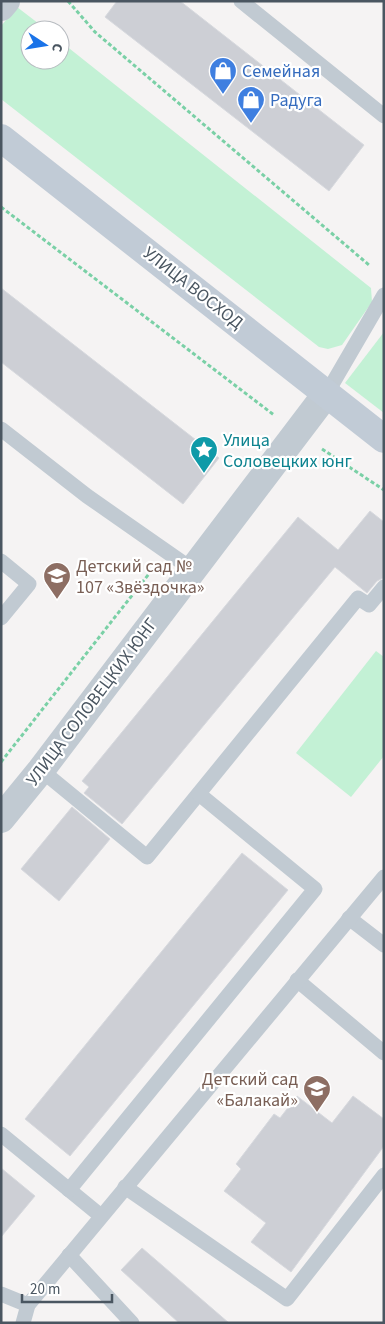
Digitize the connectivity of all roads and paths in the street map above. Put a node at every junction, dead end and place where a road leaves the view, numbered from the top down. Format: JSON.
{"nodes":[{"id":1,"x":6,"y":1,"type":"edge"},
{"id":2,"x":68,"y":1,"type":"edge"},
{"id":3,"x":241,"y":1,"type":"edge"},
{"id":4,"x":1,"y":6,"type":"edge"},
{"id":5,"x":384,"y":116,"type":"edge"},
{"id":6,"x":1,"y":138,"type":"edge"},
{"id":7,"x":1,"y":207,"type":"edge"},
{"id":8,"x":369,"y":265,"type":"dead end"},
{"id":9,"x":384,"y":295,"type":"edge"},
{"id":10,"x":327,"y":393,"type":"junction"},
{"id":11,"x":260,"y":404,"type":"dead end"},
{"id":12,"x":273,"y":414,"type":"dead end"},
{"id":13,"x":267,"y":422,"type":"dead end"},
{"id":14,"x":1,"y":429,"type":"edge"},
{"id":15,"x":298,"y":433,"type":"junction"},
{"id":16,"x":384,"y":439,"type":"edge"},
{"id":17,"x":384,"y":490,"type":"edge"},
{"id":18,"x":167,"y":551,"type":"junction"},
{"id":19,"x":1,"y":561,"type":"edge"},
{"id":20,"x":193,"y":570,"type":"junction"},
{"id":21,"x":384,"y":587,"type":"edge"},
{"id":22,"x":1,"y":618,"type":"edge"},
{"id":23,"x":1,"y":762,"type":"edge"},
{"id":24,"x":41,"y":770,"type":"junction"},
{"id":25,"x":199,"y":794,"type":"junction"},
{"id":26,"x":1,"y":819,"type":"edge"},
{"id":27,"x":384,"y":877,"type":"edge"},
{"id":28,"x":349,"y":918,"type":"junction"},
{"id":29,"x":384,"y":945,"type":"edge"},
{"id":30,"x":297,"y":980,"type":"junction"},
{"id":31,"x":384,"y":1053,"type":"edge"},
{"id":32,"x":1,"y":1134,"type":"edge"},
{"id":33,"x":384,"y":1175,"type":"edge"},
{"id":34,"x":125,"y":1187,"type":"junction"},
{"id":35,"x":69,"y":1190,"type":"junction"},
{"id":36,"x":101,"y":1216,"type":"junction"},
{"id":37,"x":69,"y":1255,"type":"junction"},
{"id":38,"x":1,"y":1294,"type":"edge"},
{"id":39,"x":28,"y":1304,"type":"junction"},
{"id":40,"x":23,"y":1323,"type":"edge"},
{"id":41,"x":132,"y":1323,"type":"edge"}],
"edges":[{"from":1,"to":4,"type":"street"},
{"from":2,"to":8,"type":"path"},
{"from":3,"to":5,"type":"lane"},
{"from":6,"to":10,"type":"street","name":"УЛИЦА ВОСХОД"},
{"from":7,"to":11,"type":"path"},
{"from":9,"to":10,"type":"lane"},
{"from":10,"to":15,"type":"street","name":"УЛИЦА СОЛОВЕЦКИХ ЮНГ"},
{"from":10,"to":16,"type":"street","name":"УЛИЦА ВОСХОД"},
{"from":12,"to":13,"type":"path"},
{"from":14,"to":18,"type":"lane"},
{"from":15,"to":17,"type":"path"},
{"from":15,"to":20,"type":"street","name":"УЛИЦА СОЛОВЕЦКИХ ЮНГ"},
{"from":18,"to":20,"type":"lane"},
{"from":18,"to":23,"type":"path"},
{"from":19,"to":22,"type":"lane"},
{"from":20,"to":24,"type":"street","name":"УЛИЦА СОЛОВЕЦКИХ ЮНГ"},
{"from":21,"to":25,"type":"lane"},
{"from":24,"to":25,"type":"lane"},
{"from":24,"to":26,"type":"street","name":"УЛИЦА СОЛОВЕЦКИХ ЮНГ"},
{"from":25,"to":35,"type":"lane"},
{"from":27,"to":28,"type":"lane"},
{"from":28,"to":29,"type":"lane"},
{"from":28,"to":30,"type":"lane"},
{"from":30,"to":31,"type":"lane"},
{"from":30,"to":34,"type":"lane"},
{"from":32,"to":35,"type":"lane"},
{"from":33,"to":34,"type":"lane"},
{"from":34,"to":36,"type":"lane"},
{"from":35,"to":36,"type":"lane"},
{"from":36,"to":37,"type":"lane"},
{"from":37,"to":39,"type":"lane"},
{"from":37,"to":41,"type":"lane"},
{"from":38,"to":39,"type":"lane"},
{"from":39,"to":40,"type":"lane"}]}
